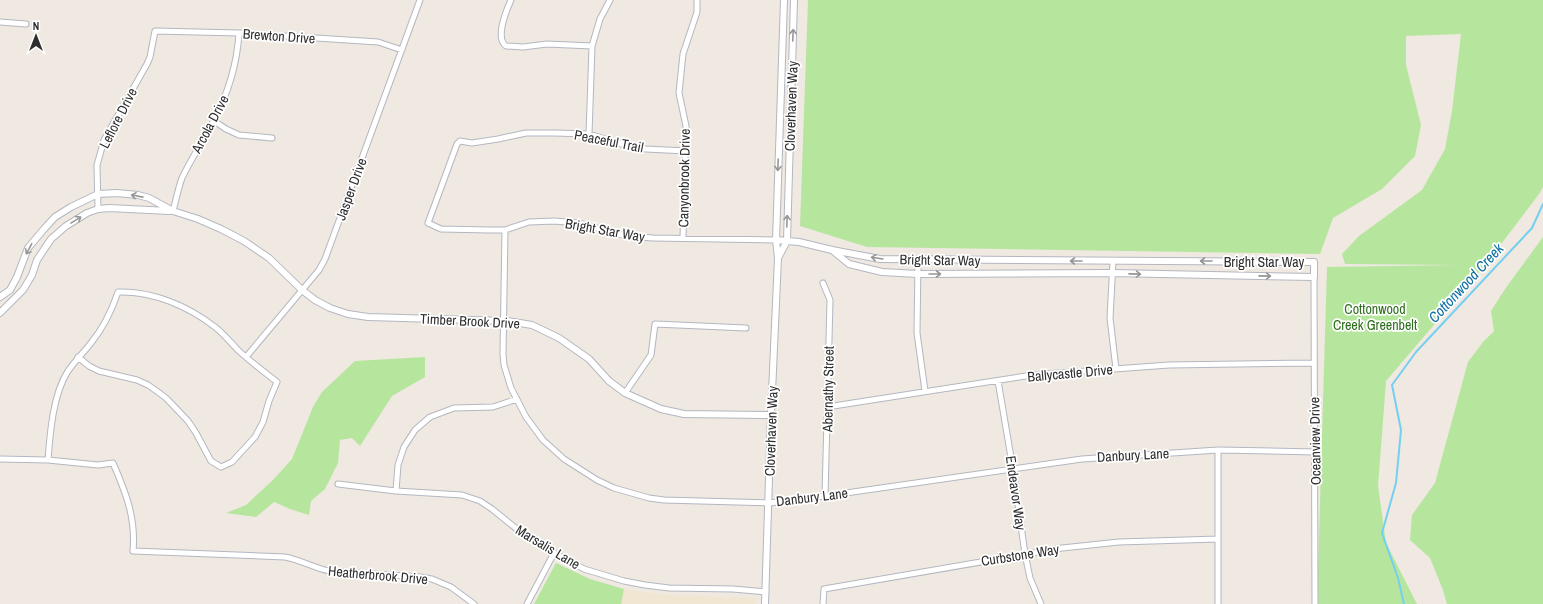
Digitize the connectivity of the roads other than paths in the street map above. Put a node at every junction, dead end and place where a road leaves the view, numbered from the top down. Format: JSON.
{"nodes":[{"id":1,"x":420,"y":0,"type":"edge"},
{"id":2,"x":511,"y":0,"type":"edge"},
{"id":3,"x":610,"y":0,"type":"edge"},
{"id":4,"x":697,"y":0,"type":"edge"},
{"id":5,"x":784,"y":0,"type":"edge"},
{"id":6,"x":794,"y":0,"type":"edge"},
{"id":7,"x":0,"y":22,"type":"edge"},
{"id":8,"x":26,"y":24,"type":"dead end"},
{"id":9,"x":155,"y":31,"type":"joint"},
{"id":10,"x":239,"y":33,"type":"junction"},
{"id":11,"x":592,"y":46,"type":"junction"},
{"id":12,"x":402,"y":50,"type":"junction"},
{"id":13,"x":214,"y":121,"type":"junction"},
{"id":14,"x":589,"y":134,"type":"junction"},
{"id":15,"x":272,"y":138,"type":"dead end"},
{"id":16,"x":686,"y":151,"type":"junction"},
{"id":17,"x":98,"y":194,"type":"junction"},
{"id":18,"x":98,"y":209,"type":"junction"},
{"id":19,"x":173,"y":211,"type":"junction"},
{"id":20,"x":428,"y":223,"type":"joint"},
{"id":21,"x":505,"y":230,"type":"junction"},
{"id":22,"x":683,"y":238,"type":"junction"},
{"id":23,"x":776,"y":240,"type":"junction"},
{"id":24,"x":787,"y":241,"type":"junction"},
{"id":25,"x":832,"y":250,"type":"junction"},
{"id":26,"x":778,"y":258,"type":"junction"},
{"id":27,"x":918,"y":260,"type":"junction"},
{"id":28,"x":1113,"y":261,"type":"junction"},
{"id":29,"x":1112,"y":273,"type":"junction"},
{"id":30,"x":918,"y":274,"type":"junction"},
{"id":31,"x":1314,"y":277,"type":"junction"},
{"id":32,"x":823,"y":283,"type":"dead end"},
{"id":33,"x":302,"y":290,"type":"junction"},
{"id":34,"x":0,"y":297,"type":"edge"},
{"id":35,"x":0,"y":313,"type":"edge"},
{"id":36,"x":504,"y":321,"type":"junction"},
{"id":37,"x":746,"y":328,"type":"dead end"},
{"id":38,"x":246,"y":357,"type":"junction"},
{"id":39,"x":78,"y":358,"type":"junction"},
{"id":40,"x":1314,"y":363,"type":"junction"},
{"id":41,"x":1116,"y":369,"type":"junction"},
{"id":42,"x":998,"y":381,"type":"junction"},
{"id":43,"x":925,"y":391,"type":"junction"},
{"id":44,"x":625,"y":394,"type":"junction"},
{"id":45,"x":517,"y":399,"type":"junction"},
{"id":46,"x":827,"y":407,"type":"junction"},
{"id":47,"x":771,"y":416,"type":"junction"},
{"id":48,"x":1218,"y":450,"type":"junction"},
{"id":49,"x":1316,"y":452,"type":"junction"},
{"id":50,"x":0,"y":459,"type":"edge"},
{"id":51,"x":48,"y":460,"type":"junction"},
{"id":52,"x":1014,"y":469,"type":"junction"},
{"id":53,"x":338,"y":484,"type":"dead end"},
{"id":54,"x":396,"y":490,"type":"junction"},
{"id":55,"x":825,"y":496,"type":"junction"},
{"id":56,"x":769,"y":503,"type":"junction"},
{"id":57,"x":1218,"y":539,"type":"junction"},
{"id":58,"x":554,"y":553,"type":"junction"},
{"id":59,"x":1025,"y":554,"type":"junction"},
{"id":60,"x":766,"y":592,"type":"junction"},
{"id":61,"x":474,"y":604,"type":"edge"},
{"id":62,"x":527,"y":604,"type":"edge"},
{"id":63,"x":765,"y":604,"type":"edge"},
{"id":64,"x":824,"y":604,"type":"edge"},
{"id":65,"x":1040,"y":604,"type":"edge"},
{"id":66,"x":1218,"y":604,"type":"edge"},
{"id":67,"x":1316,"y":604,"type":"edge"}],
"edges":[{"from":1,"to":12,"type":"street","name":"Jasper Drive"},
{"from":2,"to":11,"type":"street"},
{"from":3,"to":11,"type":"street"},
{"from":4,"to":16,"type":"street","name":"Canyonbrook Drive"},
{"from":5,"to":23,"type":"street","name":"Cloverhaven Way","one_way":true},
{"from":24,"to":6,"type":"street","name":"Cloverhaven Way","one_way":true},
{"from":7,"to":8,"type":"street"},
{"from":9,"to":10,"type":"street","name":"Brewton Drive"},
{"from":9,"to":17,"type":"street","name":"Leflore Drive"},
{"from":10,"to":12,"type":"street","name":"Brewton Drive"},
{"from":10,"to":13,"type":"street","name":"Arcola Drive"},
{"from":11,"to":14,"type":"street"},
{"from":12,"to":33,"type":"street","name":"Jasper Drive"},
{"from":13,"to":15,"type":"street"},
{"from":13,"to":19,"type":"street","name":"Arcola Drive"},
{"from":14,"to":16,"type":"street","name":"Peaceful Trail"},
{"from":14,"to":20,"type":"street","name":"Peaceful Trail"},
{"from":16,"to":22,"type":"street","name":"Canyonbrook Drive"},
{"from":17,"to":18,"type":"street","name":"Leflore Drive"},
{"from":19,"to":17,"type":"street","name":"Timber Brook Drive","one_way":true},
{"from":17,"to":34,"type":"street","name":"Timber Brook Drive","one_way":true},
{"from":18,"to":19,"type":"street","name":"Timber Brook Drive"},
{"from":35,"to":18,"type":"street","name":"Timber Brook Drive","one_way":true},
{"from":19,"to":33,"type":"street","name":"Timber Brook Drive"},
{"from":20,"to":21,"type":"street","name":"Bright Star Way"},
{"from":21,"to":22,"type":"street","name":"Bright Star Way"},
{"from":21,"to":36,"type":"street","name":"Danbury Lane"},
{"from":22,"to":23,"type":"street","name":"Bright Star Way"},
{"from":23,"to":24,"type":"street","name":"Bright Star Way"},
{"from":23,"to":26,"type":"street","name":"Cloverhaven Way"},
{"from":24,"to":25,"type":"street","name":"Bright Star Way"},
{"from":24,"to":26,"type":"street","name":"Cloverhaven Way"},
{"from":27,"to":25,"type":"street","name":"Bright Star Way","one_way":true},
{"from":25,"to":30,"type":"street","name":"Bright Star Way"},
{"from":26,"to":47,"type":"street","name":"Cloverhaven Way"},
{"from":28,"to":27,"type":"street","name":"Bright Star Way","one_way":true},
{"from":27,"to":30,"type":"street"},
{"from":28,"to":29,"type":"street"},
{"from":31,"to":28,"type":"street","name":"Bright Star Way","one_way":true},
{"from":30,"to":29,"type":"street","name":"Bright Star Way","one_way":true},
{"from":29,"to":31,"type":"street","name":"Bright Star Way","one_way":true},
{"from":29,"to":41,"type":"street"},
{"from":30,"to":43,"type":"street"},
{"from":31,"to":40,"type":"street","name":"Oceanview Drive"},
{"from":32,"to":46,"type":"street","name":"Abernathy Street"},
{"from":33,"to":36,"type":"street","name":"Timber Brook Drive"},
{"from":33,"to":38,"type":"street","name":"Jasper Drive"},
{"from":36,"to":44,"type":"street","name":"Timber Brook Drive"},
{"from":36,"to":45,"type":"street","name":"Danbury Lane"},
{"from":37,"to":44,"type":"street"},
{"from":38,"to":39,"type":"street"},
{"from":38,"to":39,"type":"street"},
{"from":39,"to":51,"type":"street"},
{"from":40,"to":41,"type":"street","name":"Ballycastle Drive"},
{"from":40,"to":49,"type":"street","name":"Oceanview Drive"},
{"from":41,"to":42,"type":"street","name":"Ballycastle Drive"},
{"from":42,"to":43,"type":"street","name":"Ballycastle Drive"},
{"from":42,"to":52,"type":"street","name":"Endeavor Way"},
{"from":43,"to":46,"type":"street","name":"Ballycastle Drive"},
{"from":44,"to":47,"type":"street","name":"Timber Brook Drive"},
{"from":45,"to":54,"type":"street"},
{"from":45,"to":56,"type":"street","name":"Danbury Lane"},
{"from":46,"to":55,"type":"street","name":"Abernathy Street"},
{"from":47,"to":56,"type":"street","name":"Cloverhaven Way"},
{"from":48,"to":49,"type":"street","name":"Danbury Lane"},
{"from":48,"to":52,"type":"street","name":"Danbury Lane"},
{"from":48,"to":57,"type":"street"},
{"from":49,"to":67,"type":"street","name":"Oceanview Drive"},
{"from":50,"to":51,"type":"street"},
{"from":51,"to":61,"type":"street","name":"Heatherbrook Drive"},
{"from":52,"to":55,"type":"street","name":"Danbury Lane"},
{"from":52,"to":59,"type":"street","name":"Endeavor Way"},
{"from":53,"to":54,"type":"street","name":"Marsalis Lane"},
{"from":54,"to":58,"type":"street","name":"Marsalis Lane"},
{"from":55,"to":56,"type":"street","name":"Danbury Lane"},
{"from":56,"to":60,"type":"street","name":"Cloverhaven Way"},
{"from":57,"to":59,"type":"street","name":"Curbstone Way"},
{"from":57,"to":66,"type":"street"},
{"from":58,"to":60,"type":"street","name":"Marsalis Lane"},
{"from":58,"to":62,"type":"street"},
{"from":59,"to":64,"type":"street","name":"Curbstone Way"},
{"from":59,"to":65,"type":"street","name":"Endeavor Way"},
{"from":60,"to":63,"type":"street","name":"Cloverhaven Way"}]}
